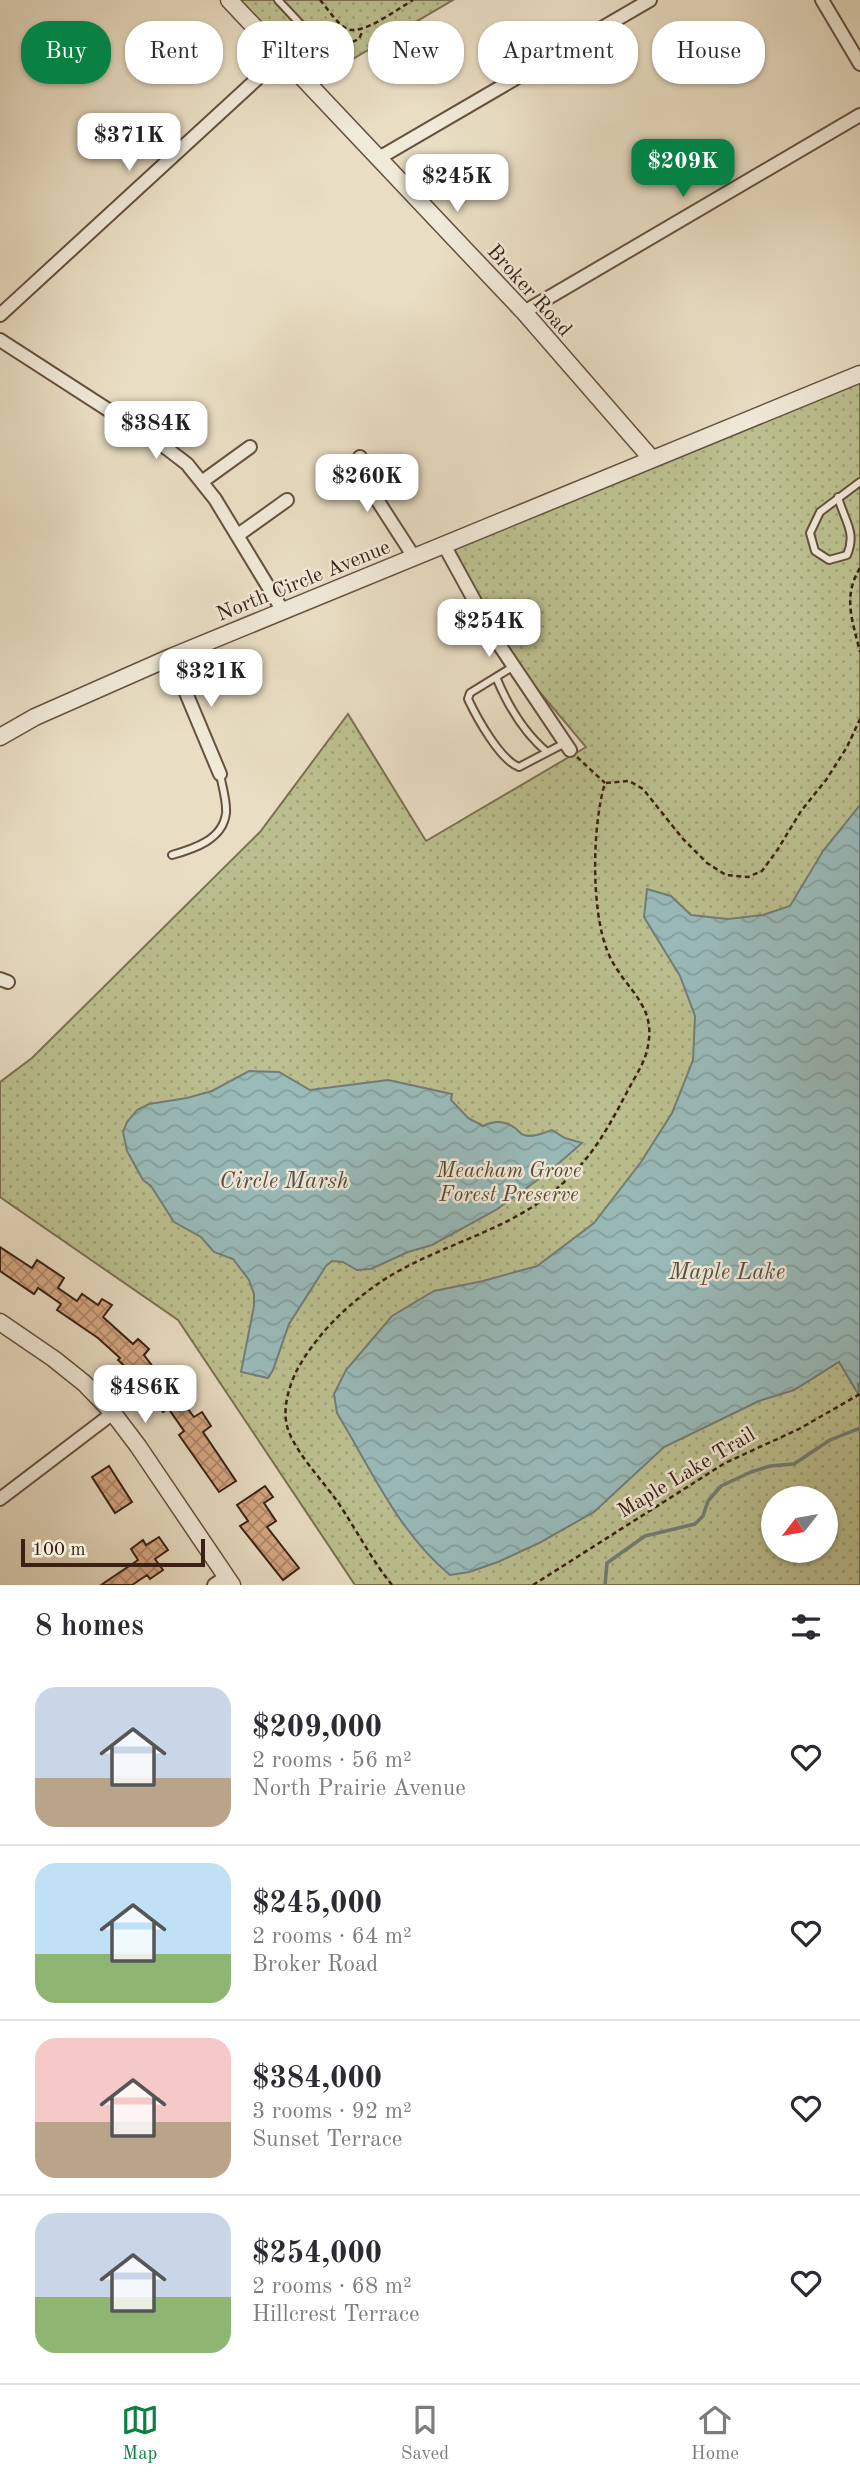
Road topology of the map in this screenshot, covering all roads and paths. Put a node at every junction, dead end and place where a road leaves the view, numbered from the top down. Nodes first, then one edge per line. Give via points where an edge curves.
1 (229, 0) edge
2 (278, 0) edge
3 (320, 0) edge
4 (413, 0) edge
5 (650, 0) edge
6 (822, 0) edge
7 (249, 21) edge
8 (298, 21) edge
9 (363, 29) junction
10 (354, 41) edge
11 (860, 64) edge
12 (251, 84) edge
13 (308, 84) edge
14 (860, 115) edge
15 (379, 158) junction
16 (524, 312) junction
17 (0, 315) edge
18 (0, 340) edge
19 (860, 374) edge
20 (250, 447) dead end
21 (360, 457) dead end
22 (651, 458) junction
23 (202, 481) junction
24 (860, 482) edge
25 (838, 497) junction
26 (287, 500) dead end
27 (238, 535) junction
28 (444, 545) junction
29 (414, 557) junction
30 (860, 568) edge
31 (283, 611) junction
32 (860, 652) edge
33 (171, 657) junction
34 (514, 666) junction
35 (496, 677) junction
36 (860, 719) edge
37 (0, 737) edge
38 (568, 747) junction
39 (547, 752) junction
40 (220, 774) joint
41 (605, 783) junction
42 (172, 855) dead end
43 (0, 1322) edge
44 (860, 1394) edge
45 (113, 1413) junction
46 (0, 1499) edge
47 (224, 1582) edge
48 (392, 1585) edge
49 (533, 1585) edge

1 - 7 street, Broker Road
2 - 8 lane
3 - 9 path via 348,29
4 - 9 path
5 - 15 street
6 - 11 street
9 - 10 path
12 - 17 street
13 - 15 street, Broker Road
14 - 16 street
15 - 16 street, Broker Road
16 - 22 street, Broker Road
18 - 23 street via 161,444
19 - 22 street, North Circle Avenue
20 - 23 street
21 - 29 street via 363,478
22 - 28 street, North Circle Avenue
23 - 27 street
24 - 25 lane
25 - 25 lane via 820,512 810,533 815,551 829,560 847,555 852,543
26 - 27 street
27 - 31 street
28 - 29 street, North Circle Avenue
28 - 34 street
29 - 31 street, North Circle Avenue
30 - 32 path via 849,608
31 - 33 street, North Circle Avenue
33 - 37 street, North Circle Avenue
33 - 40 street
34 - 35 lane
34 - 38 street
35 - 39 lane via 516,717
35 - 39 lane via 468,699 509,764 519,767
36 - 41 path via 833,769 762,872 748,877 726,874 707,863 643,789 629,781
38 - 39 lane
38 - 41 path
40 - 42 lane via 226,814 218,832 201,847
41 - 48 path via 596,835 601,932 608,953 647,1014 646,1056 602,1139 566,1181 498,1226 415,1262 370,1289 306,1354 287,1397 288,1431
43 - 45 street via 74,1375
44 - 49 path, Maple Lake Trail via 725,1463
45 - 46 street
45 - 47 street

